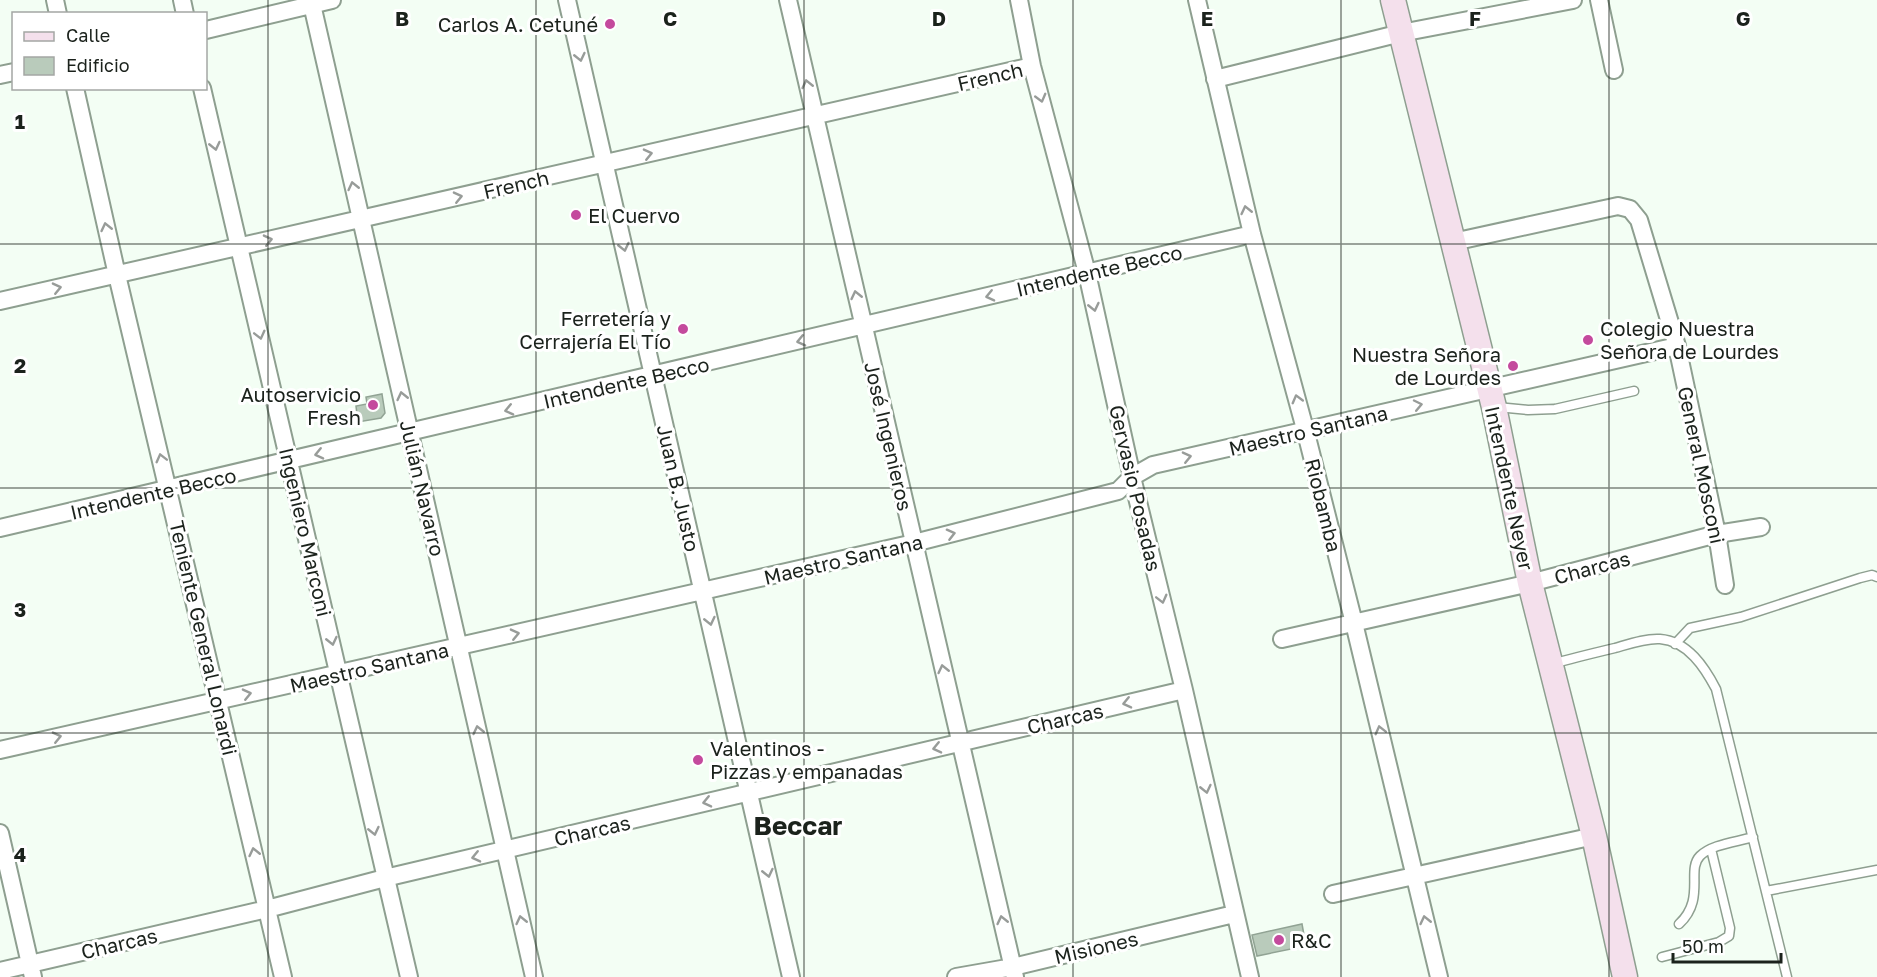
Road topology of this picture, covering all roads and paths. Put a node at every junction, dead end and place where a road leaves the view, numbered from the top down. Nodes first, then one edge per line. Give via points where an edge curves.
1 (332, 0) edge
2 (567, 0) edge
3 (788, 0) edge
4 (1019, 0) edge
5 (1197, 0) edge
6 (1393, 0) edge
7 (1573, 0) edge
8 (1599, 0) edge
9 (311, 2) edge
10 (207, 30) edge
11 (1401, 33) junction
12 (1032, 66) junction
13 (1614, 70) dead end
14 (1215, 79) junction
15 (75, 90) edge
16 (202, 90) edge
17 (815, 116) junction
18 (605, 164) junction
19 (361, 219) junction
20 (1252, 234) junction
21 (1453, 242) junction
22 (238, 247) junction
23 (1087, 273) junction
24 (117, 275) junction
25 (0, 301) edge
26 (864, 326) junction
27 (1677, 346) junction
28 (654, 375) junction
29 (1634, 391) dead end
30 (1491, 398) junction
31 (1305, 429) junction
32 (410, 433) junction
33 (290, 461) junction
34 (1132, 477) junction
35 (169, 489) junction
36 (1761, 527) dead end
37 (0, 528) edge
38 (1717, 534) junction
39 (914, 543) junction
40 (1877, 577) edge
41 (1530, 583) junction
42 (1725, 585) dead end
43 (703, 591) junction
44 (1354, 623) junction
45 (1282, 639) dead end
46 (1675, 644) junction
47 (458, 646) junction
48 (1551, 664) junction
49 (339, 673) junction
50 (1184, 690) junction
51 (219, 700) junction
52 (960, 743) junction
53 (0, 750) edge
54 (749, 792) junction
55 (0, 833) edge
56 (1594, 836) junction
57 (1753, 837) junction
58 (1711, 849) junction
59 (505, 850) junction
60 (1877, 870) edge
61 (1415, 875) junction
62 (385, 878) junction
63 (1766, 891) junction
64 (1333, 894) dead end
65 (267, 909) junction
66 (1234, 914) junction
67 (1680, 924) dead end
68 (1662, 957) dead end
69 (0, 970) edge
70 (32, 970) edge
71 (1014, 972) edge
72 (283, 977) edge
73 (408, 977) edge
74 (534, 977) edge
75 (791, 977) edge
76 (956, 977) edge
77 (1250, 977) edge
78 (1438, 977) edge
79 (1625, 977) edge
80 (1787, 977) edge

1 - 9 street
2 -> 18 street, Juan B. Justo
17 -> 3 street, José Ingenieros
4 - 12 street, Gervasio Posadas
5 - 14 street, Riobamba
6 - 11 street, Intendente Neyer
7 - 11 street
8 - 13 street
9 - 10 street
19 -> 9 street, Julián Navarro
11 - 14 street
11 - 21 street, Intendente Neyer
12 - 17 street, French
12 -> 23 street, Gervasio Posadas
20 -> 14 street, Riobamba
24 -> 15 street, Teniente General Lonardi
16 -> 22 street, Ingeniero Marconi
18 -> 17 street, French
26 -> 17 street, José Ingenieros
19 -> 18 street, French
18 -> 28 street, Juan B. Justo
22 -> 19 street, French
32 -> 19 street, Julián Navarro
20 - 23 street, Intendente Becco
31 -> 20 street, Riobamba
21 - 27 street, General Mosconi via 1618,206 1630,209 1639,220
21 - 30 street, Intendente Neyer
22 - 24 street, French
22 -> 33 street, Ingeniero Marconi
23 -> 26 street, Intendente Becco
23 -> 34 street, Gervasio Posadas
25 -> 24 street, French
35 -> 24 street, Teniente General Lonardi
26 -> 28 street, Intendente Becco
26 - 39 street, José Ingenieros
27 - 30 street, Maestro Santana
27 - 38 street, General Mosconi
28 -> 32 street, Intendente Becco
28 - 43 street, Juan B. Justo
29 - 30 lane via 1548,410
31 -> 30 street, Maestro Santana
30 - 41 street, Intendente Neyer
34 -> 31 street, Maestro Santana via 1153,465
31 - 44 street, Riobamba
32 -> 33 street, Intendente Becco
32 - 47 street, Julián Navarro
33 - 35 street, Intendente Becco
33 -> 49 street, Ingeniero Marconi
39 -> 34 street, Maestro Santana via 1118,491
34 -> 50 street, Gervasio Posadas
35 - 37 street, Intendente Becco
35 - 51 street, Teniente General Lonardi
36 - 38 street, Charcas
38 - 41 street, Charcas
38 - 42 street, General Mosconi
39 - 43 street, Maestro Santana
52 -> 39 street, José Ingenieros
40 - 46 lane via 1860,578 1740,617 1690,628
41 - 44 street, Charcas
41 - 48 street, Intendente Neyer
47 -> 43 street, Maestro Santana
43 -> 54 street, Juan B. Justo
44 - 45 street, Charcas
61 -> 44 street, Riobamba
46 - 48 lane via 1661,639 1639,641
46 - 57 lane via 1692,654 1716,689
47 - 49 street, Maestro Santana
59 -> 47 street, Julián Navarro
48 - 56 street, Intendente Neyer
51 -> 49 street, Maestro Santana
49 -> 62 street, Ingeniero Marconi
50 -> 52 street, Charcas
50 -> 66 street, Gervasio Posadas
53 -> 51 street, Maestro Santana
65 -> 51 street, Teniente General Lonardi
52 -> 54 street, Charcas
71 -> 52 street, José Ingenieros
54 -> 59 street, Charcas
54 -> 75 street, Juan B. Justo
55 - 70 street
56 - 61 street
56 - 79 street, Intendente Neyer
57 - 58 lane
57 - 63 lane
58 - 67 lane via 1694,865 1693,907
58 - 68 lane via 1729,936
59 -> 62 street, Charcas
74 -> 59 street, Julián Navarro
60 - 63 lane
61 - 64 street
78 -> 61 street, Riobamba
62 - 65 street, Charcas
62 - 73 street, Ingeniero Marconi
63 - 80 lane
65 - 70 street, Charcas
65 - 72 street, Teniente General Lonardi
66 - 71 street, Misiones
66 - 77 street, Gervasio Posadas
69 - 70 street, Charcas
71 - 76 street, Misiones

